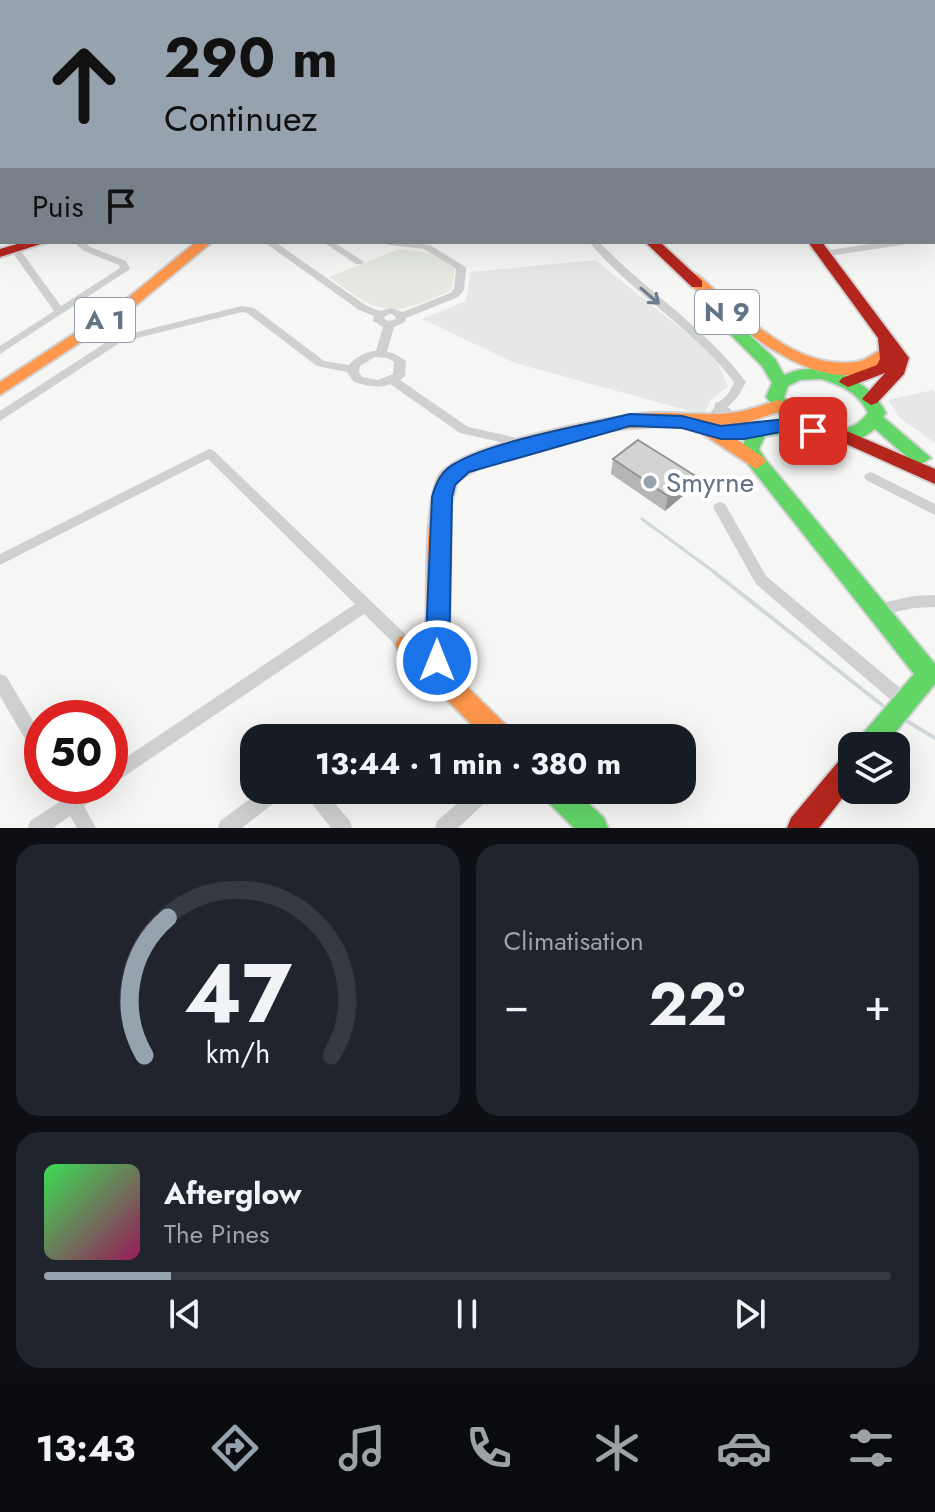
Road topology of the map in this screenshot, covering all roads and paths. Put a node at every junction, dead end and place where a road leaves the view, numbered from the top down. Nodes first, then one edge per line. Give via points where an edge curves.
1 (33, 244) edge
2 (81, 244) edge
3 (188, 244) edge
4 (203, 244) edge
5 (272, 244) edge
6 (331, 244) edge
7 (403, 244) edge
8 (415, 244) edge
9 (436, 244) edge
10 (596, 244) edge
11 (643, 244) edge
12 (654, 244) edge
13 (874, 244) edge
14 (410, 245) junction
15 (818, 248) edge
16 (7, 251) edge
17 (440, 254) junction
18 (359, 262) dead end
19 (687, 274) junction
20 (59, 310) junction
21 (380, 314) junction
22 (401, 316) junction
23 (389, 325) junction
24 (888, 347) junction
25 (0, 351) edge
26 (381, 354) junction
27 (353, 369) junction
28 (808, 374) junction
29 (0, 378) edge
30 (393, 380) junction
31 (848, 382) junction
32 (781, 383) junction
33 (0, 390) edge
34 (871, 399) junction
35 (719, 406) junction
36 (778, 406) junction
37 (0, 417) edge
38 (875, 420) junction
39 (739, 423) junction
40 (799, 425) junction
41 (709, 426) junction
42 (764, 429) junction
43 (473, 433) junction
44 (842, 435) junction
45 (538, 444) junction
46 (479, 460) junction
47 (758, 464) junction
48 (935, 466) edge
49 (871, 477) dead end
50 (935, 477) edge
51 (720, 507) dead end
52 (935, 510) edge
53 (0, 560) edge
54 (935, 601) edge
55 (365, 605) junction
56 (877, 610) junction
57 (436, 636) junction
58 (407, 644) junction
59 (932, 675) edge
60 (442, 679) junction
61 (0, 681) edge
62 (905, 702) junction
63 (24, 722) edge
64 (488, 724) edge
65 (880, 732) edge
66 (128, 766) edge
67 (838, 782) edge
68 (73, 804) joint
69 (259, 804) edge
70 (323, 804) edge
71 (471, 804) edge
72 (569, 804) edge
73 (591, 827) edge
74 (37, 828) edge
75 (87, 828) edge
76 (227, 828) edge
77 (343, 828) edge
78 (444, 828) edge
79 (801, 828) edge

1 - 16 main road
2 - 20 street via 123,263 125,269
3 - 29 main road, A 1 via 114,302
4 - 33 main road, A 1 via 129,304
5 - 21 street via 363,308
6 - 18 street
7 - 14 street
8 - 14 street
9 - 17 street
10 -> 35 street via 729,367 740,386
11 - 32 main road, N 9 via 769,363
12 - 19 main road, N 9
13 - 15 street
14 - 17 street
15 - 24 main road
16 - 20 street
17 - 22 street via 461,268 459,290
19 - 24 main road via 801,361 854,370 873,364
19 - 28 main road, N 9 via 779,358
20 - 25 street
21 - 22 street via 391,311
21 - 23 street via 378,321
22 - 23 street
23 - 26 street
24 - 31 main road via 887,364 879,372
24 - 34 main road via 901,358 900,367
26 - 27 street via 359,360
26 - 30 street via 403,366
27 - 30 street via 364,382
27 - 37 street via 321,364 242,309 117,340
28 - 31 main road, N 9
28 - 32 main road, N 9
30 - 43 street
31 - 34 main road, N 9
32 - 36 main road via 776,390
34 - 38 main road
35 - 39 street
35 - 41 street
36 - 39 main road
36 - 40 main road
38 - 44 main road via 863,431
38 - 48 main road
39 - 41 main road
39 - 42 street
40 - 42 main road
40 - 44 main road
41 - 42 main road
41 - 45 main road via 630,420
41 - 47 main road
42 - 47 main road via 750,449
43 - 45 street
43 - 46 street via 485,446
44 - 50 main road
45 - 46 main road
46 - 57 main road via 452,474 443,489
47 - 56 main road
49 - 52 street
51 - 62 street via 761,580
53 - 55 street via 209,453
54 - 56 street
55 - 58 street
55 - 66 street
56 - 59 main road
57 - 58 main road via 422,645
57 - 60 main road
58 - 60 street
59 - 62 main road
60 - 64 main road
61 - 63 street
62 - 65 main road
67 - 79 main road
68 - 74 street
68 - 75 street
69 - 76 street
70 - 77 street
71 - 78 street
72 - 73 main road

